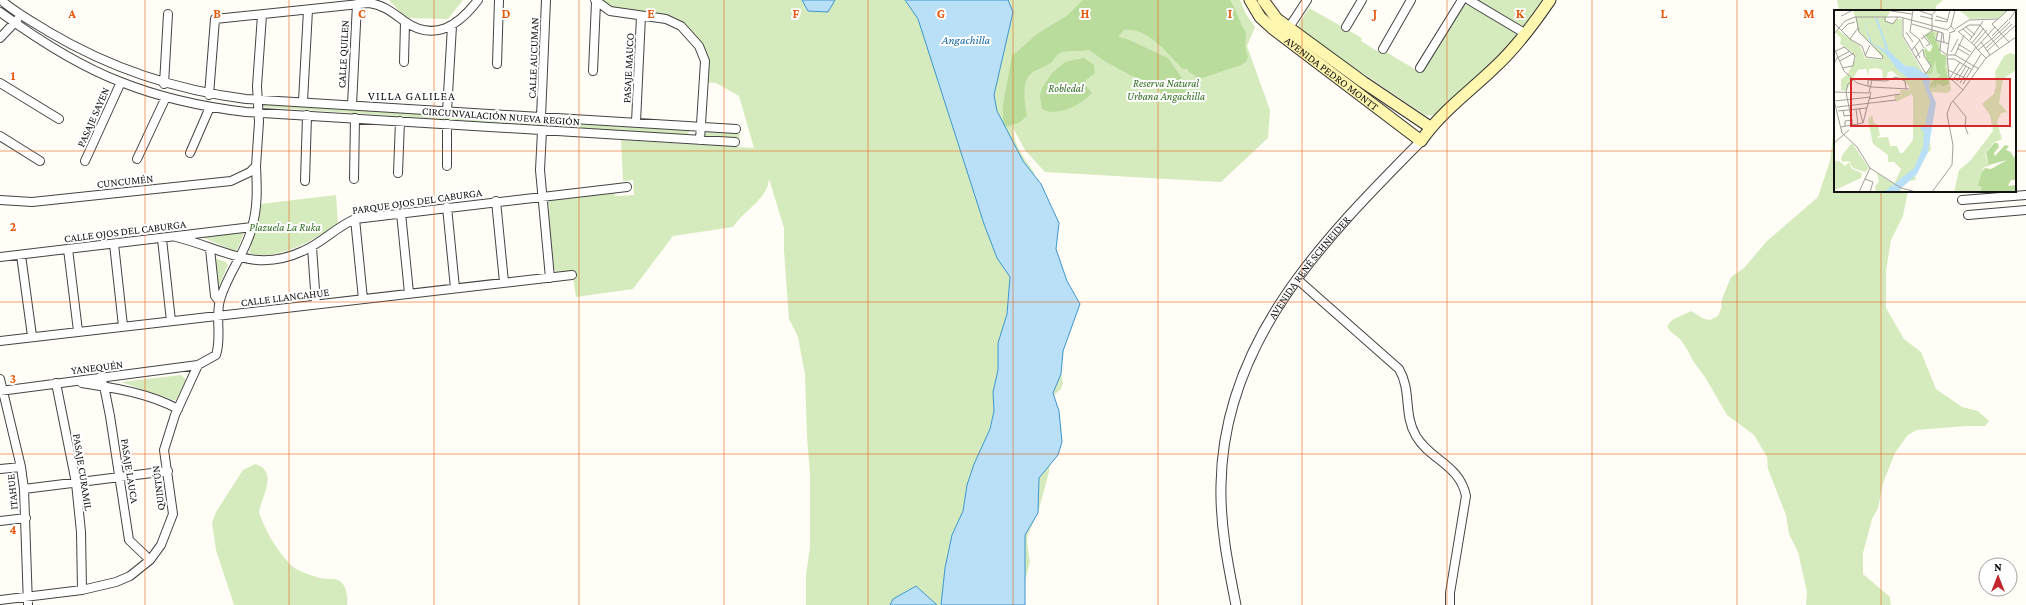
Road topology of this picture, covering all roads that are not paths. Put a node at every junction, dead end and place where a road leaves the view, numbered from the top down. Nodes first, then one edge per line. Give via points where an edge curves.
1 (2, 0) edge
2 (478, 0) edge
3 (499, 0) edge
4 (546, 0) edge
5 (1250, 0) edge
6 (1263, 0) edge
7 (1307, 0) edge
8 (1362, 0) edge
9 (1411, 0) edge
10 (1462, 0) edge
11 (1469, 0) edge
12 (1550, 0) edge
13 (595, 1) edge
14 (357, 4) junction
15 (308, 10) junction
16 (0, 12) edge
17 (168, 14) dead end
18 (21, 15) junction
19 (262, 16) junction
20 (641, 16) junction
21 (405, 22) junction
22 (15, 23) junction
23 (452, 26) junction
24 (1346, 27) dead end
25 (1286, 32) junction
26 (1526, 34) junction
27 (0, 38) edge
28 (1383, 49) dead end
29 (404, 62) dead end
30 (497, 64) dead end
31 (1420, 68) dead end
32 (593, 71) dead end
33 (121, 82) junction
34 (0, 83) edge
35 (164, 84) junction
36 (209, 94) junction
37 (166, 97) junction
38 (259, 99) junction
39 (303, 102) junction
40 (352, 105) junction
41 (210, 107) junction
42 (447, 111) junction
43 (259, 112) junction
44 (308, 115) junction
45 (355, 118) junction
46 (541, 118) junction
47 (59, 119) dead end
48 (400, 121) junction
49 (636, 122) junction
50 (448, 124) junction
51 (701, 127) junction
52 (1430, 127) junction
53 (736, 129) dead end
54 (542, 131) junction
55 (0, 136) edge
56 (700, 140) junction
57 (1421, 141) junction
58 (735, 142) dead end
59 (190, 154) dead end
60 (137, 159) dead end
61 (40, 161) dead end
62 (85, 161) dead end
63 (256, 166) junction
64 (447, 166) dead end
65 (398, 173) dead end
66 (354, 179) dead end
67 (305, 181) dead end
68 (627, 187) dead end
69 (2026, 195) edge
70 (542, 196) junction
71 (0, 200) edge
72 (1962, 200) dead end
73 (496, 201) junction
74 (447, 207) junction
75 (2026, 210) edge
76 (401, 213) junction
77 (1968, 215) dead end
78 (355, 219) junction
79 (252, 227) junction
80 (176, 236) junction
81 (162, 239) junction
82 (114, 244) junction
83 (312, 247) junction
84 (210, 248) junction
85 (68, 249) junction
86 (21, 255) junction
87 (0, 257) edge
88 (238, 258) junction
89 (572, 275) dead end
90 (550, 278) junction
91 (1298, 279) junction
92 (504, 282) junction
93 (455, 288) junction
94 (409, 293) junction
95 (363, 299) junction
96 (220, 301) junction
97 (316, 304) junction
98 (217, 316) junction
99 (171, 321) junction
100 (123, 326) junction
101 (78, 331) junction
102 (32, 336) junction
103 (0, 341) edge
104 (198, 365) junction
105 (100, 378) junction
106 (0, 379) edge
107 (71, 381) junction
108 (56, 383) junction
109 (104, 386) junction
110 (2, 391) edge
111 (178, 409) junction
112 (21, 467) junction
113 (0, 470) edge
114 (168, 471) junction
115 (120, 478) junction
116 (76, 483) junction
117 (24, 489) junction
118 (26, 518) junction
119 (0, 521) edge
120 (150, 560) junction
121 (82, 590) junction
122 (0, 600) edge
123 (28, 601) edge
124 (1236, 605) edge
125 (1450, 605) edge

1 - 18 street, CIRCUNVALACIÓN NUEVA REGIÓN
2 - 23 street via 467,15
3 - 30 street
4 - 46 street, CALLE AUCUMAN
5 - 25 main road, AVENIDA PEDRO MONTT via 1260,17
6 - 25 main road, AVENIDA PEDRO MONTT
7 - 25 street
8 - 24 street
9 - 28 street
10 - 31 street
11 - 26 street
12 - 26 main road, AVENIDA RENÉ SCHNEIDER
13 - 20 street via 610,11
13 - 32 street
14 - 15 street
14 - 21 street via 377,4
14 - 40 street, CALLE QUILEN
15 - 19 street
15 - 39 street
16 - 22 street, CIRCUNVALACIÓN NUEVA REGIÓN
17 - 35 street
18 - 22 street
18 - 35 street, CIRCUNVALACIÓN NUEVA REGIÓN via 78,50
19 - 36 street via 215,20
19 - 38 street via 257,86
20 - 49 street, PASAJE MAUCO
20 - 51 street via 666,19 681,26 700,46 705,61
21 - 23 street via 428,31
21 - 29 street
22 - 27 street
22 - 33 street, CIRCUNVALACIÓN NUEVA REGIÓN via 80,62
23 - 42 street
25 - 52 main road, AVENIDA PEDRO MONTT
25 - 57 main road, AVENIDA PEDRO MONTT
26 - 52 main road, AVENIDA RENÉ SCHNEIDER via 1495,68
33 - 37 street, CIRCUNVALACIÓN NUEVA REGIÓN
33 - 62 street, PASAJE SAYEN
34 - 47 street
35 - 36 street, CIRCUNVALACIÓN NUEVA REGIÓN
36 - 38 street, CIRCUNVALACIÓN NUEVA REGIÓN
37 - 41 street, CIRCUNVALACIÓN NUEVA REGIÓN
37 - 60 street
38 - 39 street, CIRCUNVALACIÓN NUEVA REGIÓN
38 - 43 street
39 - 40 street, CIRCUNVALACIÓN NUEVA REGIÓN
40 - 42 street, CIRCUNVALACIÓN NUEVA REGIÓN
41 - 43 street, CIRCUNVALACIÓN NUEVA REGIÓN
41 - 59 street
42 - 46 street, CIRCUNVALACIÓN NUEVA REGIÓN
43 - 44 street, CIRCUNVALACIÓN NUEVA REGIÓN
43 - 63 street
44 - 45 street, CIRCUNVALACIÓN NUEVA REGIÓN
44 - 67 street
45 - 48 street, CIRCUNVALACIÓN NUEVA REGIÓN
45 - 66 street
46 - 49 street, CIRCUNVALACIÓN NUEVA REGIÓN
48 - 50 street, CIRCUNVALACIÓN NUEVA REGIÓN
48 - 65 street
49 - 51 street, CIRCUNVALACIÓN NUEVA REGIÓN
50 - 54 street, CIRCUNVALACIÓN NUEVA REGIÓN
50 - 64 street
51 - 53 street, CIRCUNVALACIÓN NUEVA REGIÓN
51 - 56 street
52 - 57 main road, AVENIDA RENÉ SCHNEIDER
54 - 56 street, CIRCUNVALACIÓN NUEVA REGIÓN
54 - 70 street
55 - 61 street
56 - 58 street, CIRCUNVALACIÓN NUEVA REGIÓN
57 - 91 street, AVENIDA RENÉ SCHNEIDER via 1369,194
63 - 71 street, CUNCUMÉN via 232,181 32,202
63 - 79 street via 257,201
68 - 70 street, PARQUE OJOS DEL CABURGA
69 - 72 street
70 - 73 street, PARQUE OJOS DEL CABURGA
70 - 90 street
73 - 74 street, PARQUE OJOS DEL CABURGA
73 - 92 street
74 - 76 street, PARQUE OJOS DEL CABURGA
74 - 93 street
75 - 77 street
76 - 78 street, PARQUE OJOS DEL CABURGA
76 - 94 street
78 - 83 street, PARQUE OJOS DEL CABURGA via 336,228
78 - 95 street
79 - 80 street, CALLE OJOS DEL CABURGA
79 - 88 street
80 - 81 street, CALLE OJOS DEL CABURGA
80 - 84 street, PARQUE OJOS DEL CABURGA
81 - 82 street, CALLE OJOS DEL CABURGA
81 - 99 street
82 - 85 street, CALLE OJOS DEL CABURGA
82 - 100 street
83 - 88 street, PARQUE OJOS DEL CABURGA via 291,256 268,261
83 - 97 street
84 - 88 street, PARQUE OJOS DEL CABURGA
84 - 96 street via 214,296
85 - 86 street, CALLE OJOS DEL CABURGA
85 - 101 street
86 - 87 street, CALLE OJOS DEL CABURGA
86 - 102 street
88 - 96 street
89 - 90 street, CALLE LLANCAHUE
90 - 92 street, CALLE LLANCAHUE
91 - 124 street, AVENIDA RENÉ SCHNEIDER via 1274,312 1254,347 1238,385 1228,424 1222,464 1221,504 1224,545
91 - 125 street via 1399,369 1407,388 1406,408 1413,431 1421,443 1458,475 1464,486 1466,496
92 - 93 street, CALLE LLANCAHUE
93 - 94 street, CALLE LLANCAHUE
94 - 95 street, CALLE LLANCAHUE
95 - 97 street, CALLE LLANCAHUE
96 - 98 street
97 - 98 street, CALLE LLANCAHUE
98 - 99 street, CALLE LLANCAHUE
98 - 104 street via 219,348 216,355
99 - 100 street, CALLE LLANCAHUE
100 - 101 street, CALLE LLANCAHUE
101 - 102 street, CALLE LLANCAHUE
102 - 103 street, CALLE LLANCAHUE
104 - 105 street, YANEQUÉN
104 - 111 street, QUINTÚN
105 - 107 street, YANEQUÉN
105 - 109 street, PASAJE LAUCA
106 - 110 street, ITAHUE
107 - 108 street, YANEQUÉN
107 - 109 street
108 - 110 street, YANEQUÉN
108 - 116 street, PASAJE CURAMIL
109 - 111 street via 142,395
109 - 115 street, PASAJE LAUCA
110 - 112 street, ITAHUE
111 - 114 street, QUINTÚN via 164,450
112 - 113 street
112 - 117 street, ITAHUE
114 - 115 street
114 - 120 street, QUINTÚN via 173,514 161,545
115 - 116 street
115 - 120 street, PASAJE LAUCA via 128,540
116 - 117 street
116 - 121 street, PASAJE CURAMIL via 81,532
117 - 118 street, ITAHUE
118 - 119 street
118 - 123 street, ITAHUE
120 - 121 street, QUINTÚN via 130,576
121 - 123 street, QUINTÚN
122 - 123 street, QUINTÚN

